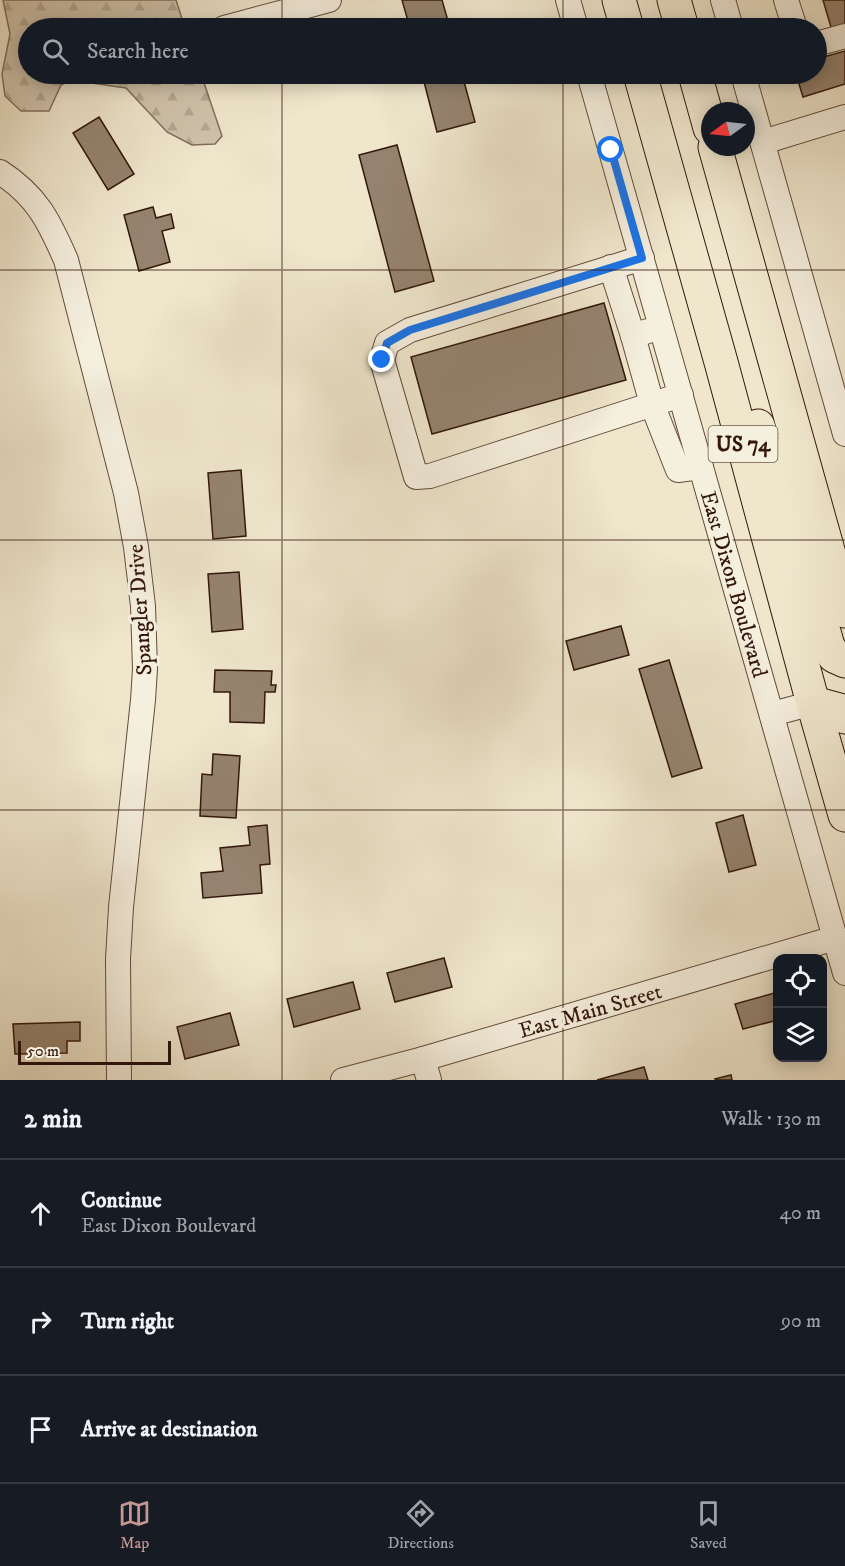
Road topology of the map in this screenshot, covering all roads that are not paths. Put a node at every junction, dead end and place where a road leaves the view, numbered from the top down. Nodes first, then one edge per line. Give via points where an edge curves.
1 (329, 0) edge
2 (568, 0) edge
3 (619, 0) edge
4 (674, 0) edge
5 (723, 0) edge
6 (786, 0) edge
7 (262, 18) edge
8 (573, 18) edge
9 (624, 18) edge
10 (679, 18) edge
11 (728, 18) edge
12 (792, 18) edge
13 (845, 36) edge
14 (827, 41) edge
15 (592, 84) edge
16 (643, 84) edge
17 (698, 84) edge
18 (746, 84) edge
19 (703, 102) edge
20 (845, 117) edge
21 (763, 142) junction
22 (718, 156) edge
23 (0, 172) edge
24 (642, 258) junction
25 (611, 267) junction
26 (661, 326) junction
27 (633, 336) junction
28 (721, 362) junction
29 (681, 395) junction
30 (652, 404) junction
31 (845, 434) edge
32 (701, 467) junction
33 (845, 611) edge
34 (845, 661) edge
35 (813, 703) junction
36 (772, 714) junction
37 (845, 717) edge
38 (845, 815) edge
39 (835, 938) junction
40 (845, 973) edge
41 (426, 1070) edge
42 (119, 1080) edge
43 (343, 1080) edge

1 - 7 street
2 - 8 street
3 - 9 highway
4 - 10 highway
5 - 11 street
6 - 12 street
13 - 14 street
15 - 24 street, East Dixon Boulevard
16 - 28 highway, East Dixon Boulevard / US 74
17 - 19 highway
18 - 21 street
20 - 21 street
21 - 31 street
22 - 33 highway, US 74
23 - 42 street, Spangler Drive via 32,196 53,229 66,260 126,493 136,547 145,669 121,907
24 - 25 street
24 - 26 street, East Dixon Boulevard
25 - 27 street
25 - 30 street via 410,330 387,343 382,360 416,477 430,476
26 - 27 street
26 - 29 street, East Dixon Boulevard
27 - 30 street
28 - 34 highway via 764,439 828,646 834,656
28 - 35 highway, East Dixon Boulevard / US 74
29 - 30 street
29 - 32 street, East Dixon Boulevard
30 - 32 street via 678,470
32 - 36 street, East Dixon Boulevard
35 - 36 street
35 - 37 highway via 839,710
35 - 38 highway, East Dixon Boulevard / US 74
36 - 39 street, East Dixon Boulevard
39 - 40 street, East Dixon Boulevard
39 - 41 street, East Main Street
41 - 43 street, East Main Street

